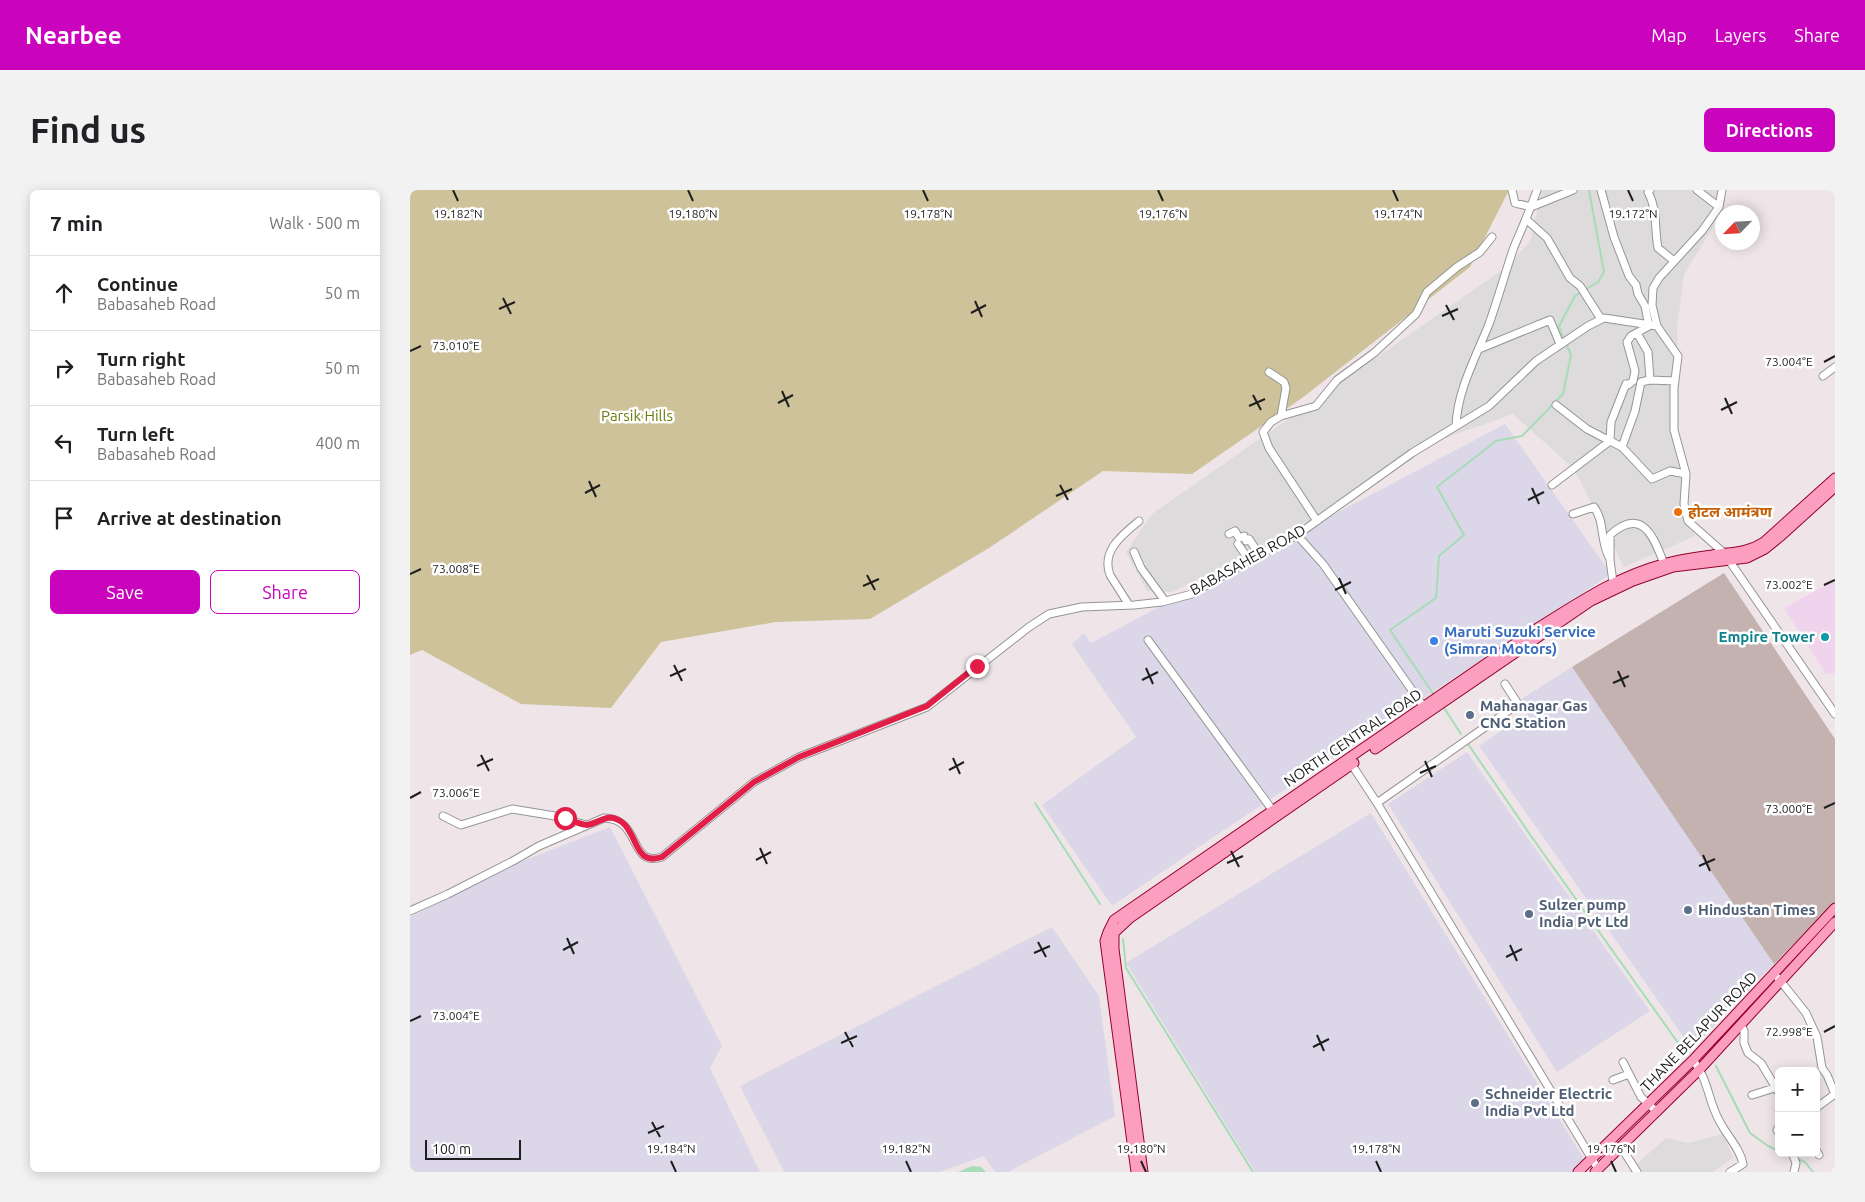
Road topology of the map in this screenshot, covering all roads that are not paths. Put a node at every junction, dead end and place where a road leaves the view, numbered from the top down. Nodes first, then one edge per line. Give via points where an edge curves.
1 (1512, 190) edge
2 (1537, 190) edge
3 (1573, 190) edge
4 (1600, 190) edge
5 (1697, 190) edge
6 (1722, 190) edge
7 (1648, 191) edge
8 (1716, 205) edge
9 (1719, 205) edge
10 (1531, 207) junction
11 (1715, 213) edge
12 (1527, 220) junction
13 (1492, 237) dead end
14 (1674, 261) junction
15 (1601, 319) junction
16 (1653, 326) junction
17 (1637, 333) junction
18 (1560, 344) junction
19 (1479, 349) junction
20 (1835, 367) edge
21 (1269, 372) dead end
22 (1823, 376) dead end
23 (1650, 380) junction
24 (1633, 381) junction
25 (1675, 381) junction
26 (1641, 382) junction
27 (1556, 405) dead end
28 (1281, 416) junction
29 (1456, 426) junction
30 (1610, 441) junction
31 (1622, 447) junction
32 (1686, 474) junction
33 (1835, 478) edge
34 (1552, 485) dead end
35 (1835, 487) edge
36 (1573, 514) dead end
37 (1139, 520) dead end
38 (1317, 521) junction
39 (1229, 534) dead end
40 (1297, 535) junction
41 (1238, 544) dead end
42 (1134, 552) dead end
43 (1259, 554) junction
44 (1726, 557) junction
45 (1249, 560) junction
46 (1610, 560) junction
47 (1664, 564) junction
48 (1613, 582) junction
49 (1165, 601) junction
50 (1129, 605) junction
51 (1148, 640) dead end
52 (1505, 684) dead end
53 (1428, 707) junction
54 (1835, 714) edge
55 (1350, 762) junction
56 (1377, 803) junction
57 (1275, 814) junction
58 (443, 816) dead end
59 (586, 825) junction
60 (1835, 908) edge
61 (410, 911) edge
62 (1835, 922) edge
63 (1111, 932) junction
64 (1775, 974) junction
65 (1781, 982) junction
66 (1741, 1025) junction
67 (1693, 1060) junction
68 (1623, 1062) dead end
69 (1819, 1067) edge
70 (1700, 1069) junction
71 (1820, 1071) edge
72 (1629, 1074) junction
73 (1613, 1080) dead end
74 (1775, 1085) edge
75 (1775, 1091) edge
76 (1835, 1094) edge
77 (1752, 1095) dead end
78 (1648, 1104) junction
79 (1820, 1105) edge
80 (1657, 1112) junction
81 (1621, 1147) junction
82 (1793, 1157) edge
83 (1592, 1159) junction
84 (1597, 1171) edge
85 (1136, 1172) edge
86 (1143, 1172) edge
87 (1578, 1172) edge
88 (1637, 1172) edge
89 (1730, 1172) edge
90 (1794, 1172) edge

1 - 10 street via 1516,204
2 - 10 street
3 - 10 street
4 - 16 street via 1614,238
5 - 8 street
6 - 9 street
7 - 14 street via 1656,212 1658,248
10 - 12 street
11 - 14 street
12 - 15 street via 1548,238 1570,278 1580,286
12 - 19 street via 1514,247
13 - 28 street via 1480,252 1427,292 1416,314 1374,353 1336,380 1316,406
14 - 16 street via 1653,288
15 - 16 street
15 - 18 street, BABASAHEB ROAD
16 - 17 street
16 - 25 street via 1678,356
17 - 23 street via 1648,352
17 - 24 street via 1628,342 1635,371
18 - 19 street via 1550,320
18 - 29 street, BABASAHEB ROAD via 1536,361 1489,406
19 - 29 street via 1461,394
20 - 22 street
21 - 28 street via 1284,382 1286,388
23 - 25 street
23 - 26 street
24 - 26 street
24 - 30 street via 1626,384 1620,396 1611,422
25 - 32 street via 1674,430
26 - 31 street
27 - 30 street via 1587,429
28 - 38 street via 1263,432 1269,448
29 - 38 street, BABASAHEB ROAD via 1412,453
30 - 31 street
30 - 34 street
31 - 32 street via 1652,479 1670,471
32 - 44 street via 1684,504 1688,521
33 - 44 main road, NORTH CENTRAL ROAD via 1764,542
35 - 44 main road, NORTH CENTRAL ROAD via 1765,549 1747,558
36 - 46 street via 1594,507 1601,517 1604,549
37 - 50 street via 1108,554 1110,575
38 - 40 street, BABASAHEB ROAD
39 - 43 street via 1235,531 1239,538 1249,539
40 - 43 street, BABASAHEB ROAD
40 - 53 street via 1323,564
41 - 45 street
42 - 49 street via 1141,568
43 - 45 street, BABASAHEB ROAD
44 - 47 main road, NORTH CENTRAL ROAD
44 - 53 main road, NORTH CENTRAL ROAD via 1673,568 1633,581 1591,601
44 - 54 street
45 - 49 street, BABASAHEB ROAD via 1192,594
46 - 47 street via 1610,535 1620,526 1634,524 1643,525 1648,530
46 - 48 street
47 - 48 main road, NORTH CENTRAL ROAD
48 - 53 main road, NORTH CENTRAL ROAD via 1536,629
49 - 50 street, BABASAHEB ROAD
50 - 59 street, BABASAHEB ROAD via 1082,606 1049,614 927,706 799,757 754,782 662,857 654,860 646,857 623,823 615,818 604,818
51 - 57 street
52 - 56 street via 1518,704
53 - 55 main road, NORTH CENTRAL ROAD
55 - 56 street
55 - 57 main road, NORTH CENTRAL ROAD
56 - 83 street
57 - 63 main road, NORTH CENTRAL ROAD via 1124,912 1114,920
58 - 59 street via 461,825 512,809
59 - 61 street, BABASAHEB ROAD
60 - 64 main road, THANE BELAPUR ROAD
62 - 65 main road, THANE BELAPUR ROAD
63 - 85 main road via 1105,942
63 - 86 main road
64 - 65 street
64 - 67 main road, THANE BELAPUR ROAD
65 - 66 main road, THANE BELAPUR ROAD
65 - 69 street via 1806,1012 1817,1038
66 - 70 main road, THANE BELAPUR ROAD
66 - 74 street via 1748,1053 1761,1063
67 - 70 street
67 - 78 main road, THANE BELAPUR ROAD
68 - 72 street
70 - 80 main road, THANE BELAPUR ROAD
70 - 89 street via 1718,1120 1741,1156 1743,1164
71 - 76 street via 1827,1075
72 - 73 street
72 - 78 street
75 - 77 street
76 - 79 street
78 - 80 street
78 - 83 main road, THANE BELAPUR ROAD
80 - 81 main road, THANE BELAPUR ROAD
81 - 84 main road, THANE BELAPUR ROAD
81 - 88 street
82 - 90 street
83 - 84 street
83 - 87 main road, THANE BELAPUR ROAD

